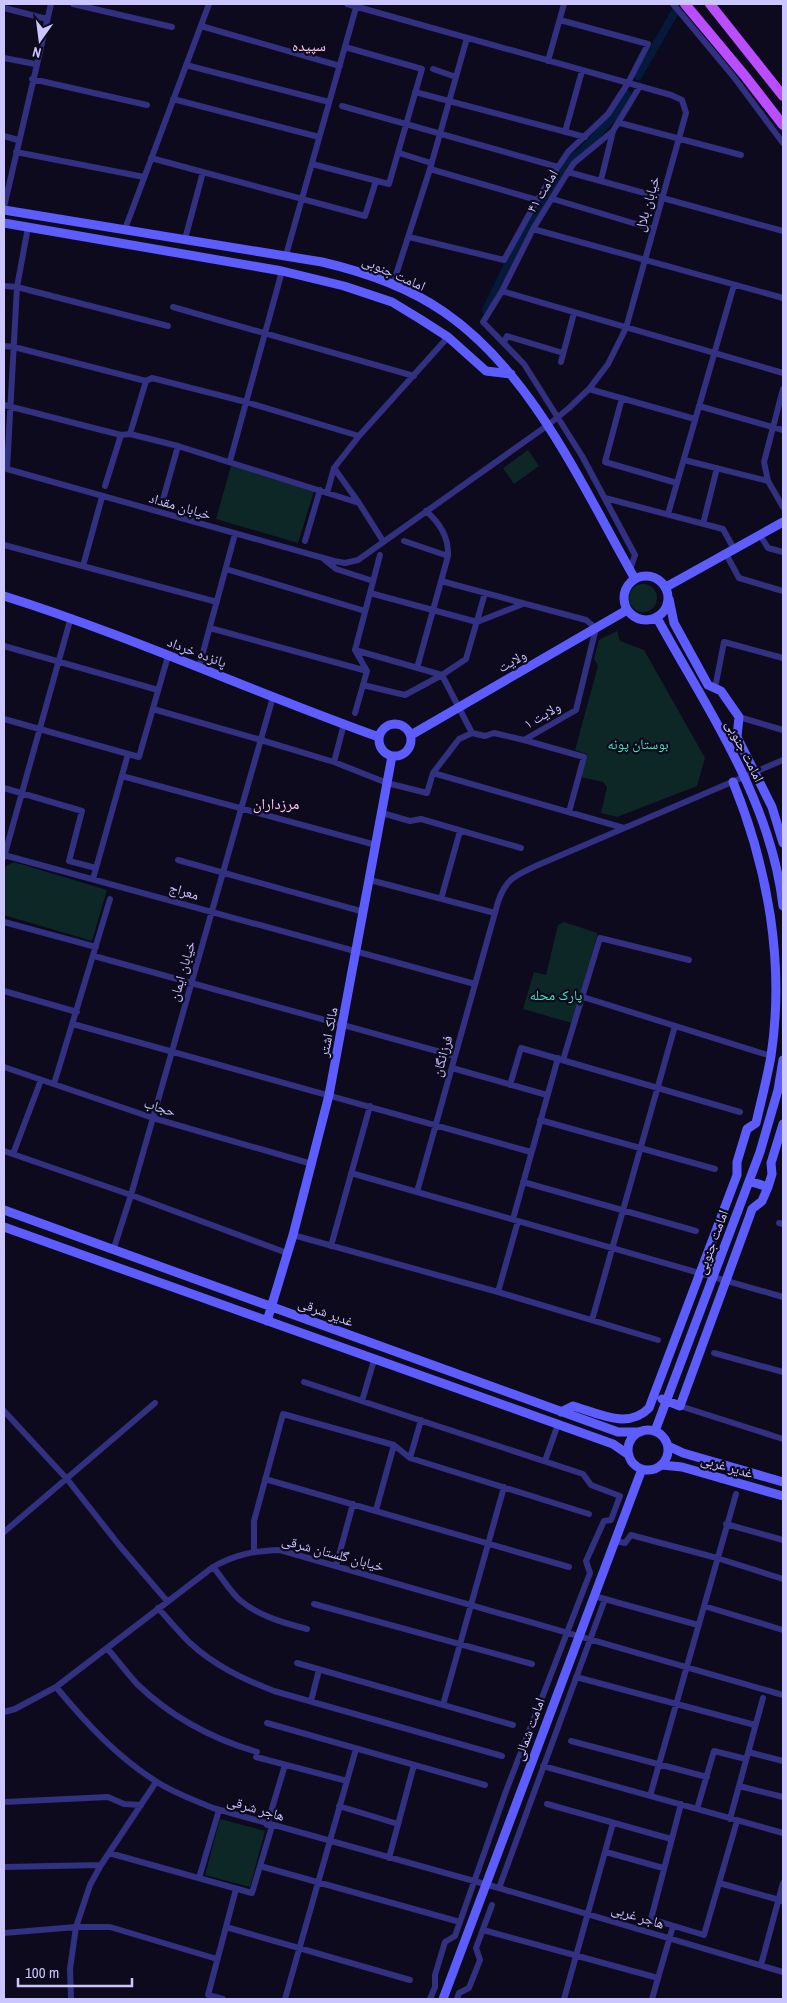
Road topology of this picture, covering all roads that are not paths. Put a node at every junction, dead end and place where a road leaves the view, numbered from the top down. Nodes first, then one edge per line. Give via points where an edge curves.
1 (51, 4) edge
2 (73, 4) edge
3 (209, 4) edge
4 (347, 4) edge
5 (564, 4) edge
6 (673, 4) edge
7 (686, 4) edge
8 (710, 4) edge
9 (357, 5) edge
10 (4, 8) edge
11 (47, 19) junction
12 (560, 20) junction
13 (201, 26) junction
14 (172, 27) dead end
15 (467, 38) junction
16 (345, 47) junction
17 (4, 58) edge
18 (548, 61) junction
19 (35, 64) junction
20 (186, 66) junction
21 (340, 66) junction
22 (432, 69) dead end
23 (582, 71) junction
24 (456, 77) junction
25 (32, 79) junction
26 (628, 83) junction
27 (640, 86) junction
28 (416, 92) junction
29 (783, 96) edge
30 (174, 99) junction
31 (448, 101) junction
32 (329, 102) junction
33 (147, 105) dead end
34 (342, 106) dead end
35 (620, 123) junction
36 (407, 124) junction
37 (783, 126) edge
38 (613, 131) junction
39 (565, 132) junction
40 (439, 134) junction
41 (4, 136) edge
42 (319, 137) junction
43 (585, 137) junction
44 (679, 139) junction
45 (18, 140) junction
46 (783, 143) edge
47 (16, 152) junction
48 (399, 154) junction
49 (741, 156) dead end
50 (151, 158) junction
51 (312, 164) junction
52 (430, 166) junction
53 (558, 167) junction
54 (203, 172) junction
55 (568, 172) junction
56 (144, 177) junction
57 (601, 180) junction
58 (376, 181) junction
59 (302, 198) junction
60 (553, 199) junction
61 (662, 199) junction
62 (537, 200) junction
63 (4, 208) edge
64 (30, 214) junction
65 (4, 223) edge
66 (28, 227) junction
67 (653, 228) junction
68 (125, 229) junction
69 (534, 229) junction
70 (783, 231) edge
71 (409, 237) junction
72 (185, 239) junction
73 (206, 242) junction
74 (286, 255) junction
75 (204, 258) junction
76 (645, 261) junction
77 (282, 271) junction
78 (393, 284) junction
79 (734, 284) junction
80 (4, 286) edge
81 (17, 287) junction
82 (502, 291) junction
83 (408, 292) junction
84 (783, 298) edge
85 (173, 306) dead end
86 (401, 308) junction
87 (574, 313) junction
88 (168, 326) dead end
89 (626, 328) junction
90 (265, 332) junction
91 (448, 337) junction
92 (504, 342) junction
93 (4, 346) edge
94 (14, 347) junction
95 (563, 353) junction
96 (714, 353) junction
97 (561, 362) dead end
98 (783, 372) edge
99 (511, 374) junction
100 (414, 376) junction
101 (146, 381) junction
102 (589, 389) junction
103 (783, 389) edge
104 (622, 398) junction
105 (246, 402) junction
106 (7, 405) edge
107 (699, 406) junction
108 (558, 417) junction
109 (695, 419) junction
110 (548, 425) junction
111 (773, 427) junction
112 (783, 430) edge
113 (130, 434) junction
114 (120, 435) junction
115 (359, 436) junction
116 (178, 446) junction
117 (684, 460) junction
118 (230, 461) junction
119 (5, 467) edge
120 (334, 468) junction
121 (717, 468) junction
122 (768, 481) junction
123 (677, 483) junction
124 (105, 486) dead end
125 (320, 490) junction
126 (327, 492) junction
127 (102, 497) junction
128 (605, 498) junction
129 (162, 503) dead end
130 (360, 504) junction
131 (783, 507) edge
132 (426, 511) junction
133 (668, 514) junction
134 (783, 522) edge
135 (703, 524) junction
136 (235, 534) junction
137 (760, 535) junction
138 (305, 540) dead end
139 (383, 541) junction
140 (404, 541) dead end
141 (4, 545) edge
142 (730, 551) junction
143 (783, 552) edge
144 (380, 555) dead end
145 (448, 556) junction
146 (324, 560) junction
147 (83, 566) junction
148 (226, 569) junction
149 (630, 570) junction
150 (635, 579) junction
151 (373, 581) junction
152 (441, 581) junction
153 (666, 587) junction
154 (783, 591) edge
155 (370, 592) junction
156 (485, 593) junction
157 (4, 596) edge
158 (669, 599) junction
159 (217, 602) junction
160 (524, 604) junction
161 (434, 610) junction
162 (627, 610) junction
163 (364, 611) junction
164 (71, 617) junction
165 (657, 618) junction
166 (478, 622) junction
167 (210, 628) junction
168 (596, 628) junction
169 (4, 646) edge
170 (355, 650) junction
171 (168, 656) junction
172 (783, 658) edge
173 (59, 661) junction
174 (199, 667) junction
175 (417, 668) junction
176 (367, 672) junction
177 (442, 675) junction
178 (363, 685) junction
179 (715, 688) junction
180 (158, 690) junction
181 (273, 697) junction
182 (460, 707) junction
183 (153, 709) junction
184 (355, 713) dead end
185 (739, 717) junction
186 (4, 719) edge
187 (344, 724) junction
188 (41, 729) junction
189 (783, 730) edge
190 (472, 733) junction
191 (411, 735) junction
192 (379, 736) junction
193 (261, 740) junction
194 (524, 740) junction
195 (128, 754) junction
196 (392, 756) junction
197 (783, 760) edge
198 (334, 762) junction
199 (755, 772) junction
200 (433, 773) junction
201 (122, 776) junction
202 (744, 776) junction
203 (733, 782) junction
204 (387, 783) junction
205 (4, 788) edge
206 (22, 793) junction
207 (242, 808) junction
208 (570, 812) junction
209 (382, 814) junction
210 (624, 828) junction
211 (460, 831) junction
212 (783, 843) edge
213 (376, 845) junction
214 (521, 848) dead end
215 (4, 855) edge
216 (178, 860) dead end
217 (96, 868) junction
218 (223, 873) junction
219 (92, 879) junction
220 (370, 880) junction
221 (110, 899) dead end
222 (441, 899) junction
223 (783, 906) edge
224 (212, 912) junction
225 (364, 912) junction
226 (496, 913) junction
227 (4, 922) edge
228 (96, 947) junction
229 (357, 952) junction
230 (94, 956) junction
231 (689, 960) dead end
232 (192, 982) junction
233 (476, 984) junction
234 (4, 990) edge
235 (583, 997) junction
236 (779, 1007) edge
237 (77, 1012) junction
238 (73, 1024) junction
239 (344, 1025) junction
240 (675, 1026) junction
241 (172, 1052) junction
242 (455, 1056) junction
243 (771, 1056) junction
244 (560, 1059) junction
245 (783, 1060) edge
246 (4, 1067) edge
247 (452, 1068) junction
248 (40, 1080) junction
249 (54, 1084) junction
250 (510, 1085) junction
251 (657, 1087) junction
252 (329, 1095) junction
253 (547, 1095) junction
254 (370, 1106) junction
255 (740, 1112) dead end
256 (153, 1118) junction
257 (540, 1120) junction
258 (436, 1124) junction
259 (783, 1124) edge
260 (742, 1147) junction
261 (639, 1148) junction
262 (4, 1151) edge
263 (531, 1152) junction
264 (760, 1152) junction
265 (13, 1154) junction
266 (312, 1164) junction
267 (715, 1169) dead end
268 (351, 1173) junction
269 (749, 1181) junction
270 (523, 1182) junction
271 (768, 1188) junction
272 (417, 1192) junction
273 (131, 1195) junction
274 (4, 1210) edge
275 (622, 1210) junction
276 (516, 1220) junction
277 (4, 1227) edge
278 (696, 1231) dead end
279 (293, 1235) junction
280 (331, 1246) junction
281 (612, 1246) junction
282 (113, 1250) junction
283 (288, 1253) junction
284 (701, 1272) junction
285 (714, 1276) junction
286 (727, 1280) junction
287 (498, 1292) junction
288 (783, 1297) edge
289 (272, 1308) junction
290 (592, 1320) junction
291 (267, 1321) junction
292 (658, 1340) dead end
293 (714, 1354) dead end
294 (374, 1360) junction
295 (783, 1372) edge
296 (304, 1382) dead end
297 (654, 1396) junction
298 (362, 1401) junction
299 (666, 1401) junction
300 (155, 1403) dead end
301 (680, 1406) junction
302 (4, 1411) edge
303 (561, 1412) junction
304 (421, 1420) junction
305 (558, 1424) junction
306 (655, 1431) junction
307 (640, 1432) junction
308 (783, 1439) edge
309 (394, 1445) junction
310 (668, 1446) junction
311 (629, 1455) junction
312 (410, 1458) junction
313 (545, 1462) junction
314 (662, 1465) junction
315 (642, 1469) junction
316 (67, 1479) junction
317 (265, 1479) junction
318 (783, 1482) edge
319 (504, 1487) junction
320 (736, 1494) dead end
321 (783, 1496) edge
322 (353, 1504) junction
323 (376, 1510) junction
324 (589, 1514) dead end
325 (726, 1524) junction
326 (4, 1532) edge
327 (783, 1540) edge
328 (615, 1541) junction
329 (488, 1544) junction
330 (254, 1551) junction
331 (717, 1558) junction
332 (336, 1566) junction
333 (213, 1567) junction
334 (569, 1567) dead end
335 (590, 1573) junction
336 (601, 1576) junction
337 (783, 1579) edge
338 (594, 1596) junction
339 (605, 1599) junction
340 (167, 1601) junction
341 (314, 1604) dead end
342 (471, 1604) junction
343 (704, 1606) junction
344 (158, 1608) junction
345 (698, 1625) junction
346 (307, 1629) dead end
347 (783, 1630) edge
348 (568, 1632) junction
349 (579, 1636) junction
350 (589, 1639) junction
351 (460, 1644) junction
352 (107, 1648) junction
353 (297, 1663) dead end
354 (532, 1664) dead end
355 (686, 1667) junction
356 (319, 1670) junction
357 (576, 1677) junction
358 (56, 1687) junction
359 (783, 1695) edge
360 (763, 1698) dead end
361 (310, 1701) junction
362 (676, 1704) junction
363 (443, 1705) junction
364 (4, 1712) edge
365 (266, 1723) dead end
366 (513, 1725) dead end
367 (755, 1725) junction
368 (572, 1741) dead end
369 (356, 1749) junction
370 (748, 1752) junction
371 (502, 1756) dead end
372 (746, 1760) junction
373 (783, 1760) edge
374 (660, 1764) junction
375 (285, 1765) junction
376 (414, 1765) junction
377 (542, 1766) junction
378 (707, 1777) junction
379 (347, 1781) junction
380 (156, 1782) junction
381 (485, 1785) dead end
382 (739, 1786) junction
383 (650, 1796) junction
384 (783, 1797) edge
385 (4, 1802) edge
386 (547, 1804) dead end
387 (681, 1804) junction
388 (141, 1805) junction
389 (340, 1806) junction
390 (697, 1809) junction
391 (219, 1810) junction
392 (734, 1820) junction
393 (613, 1823) junction
394 (398, 1824) junction
395 (269, 1825) junction
396 (783, 1834) edge
397 (671, 1838) junction
398 (330, 1841) junction
399 (606, 1852) junction
400 (109, 1853) junction
401 (389, 1858) junction
402 (101, 1865) junction
403 (4, 1866) edge
404 (260, 1866) junction
405 (664, 1868) junction
406 (199, 1878) junction
407 (474, 1881) junction
408 (318, 1882) junction
409 (719, 1883) junction
410 (783, 1883) edge
411 (486, 1884) junction
412 (499, 1888) junction
413 (236, 1889) junction
414 (781, 1900) edge
415 (492, 1905) dead end
416 (588, 1914) junction
417 (460, 1922) junction
418 (673, 1926) junction
419 (76, 1927) junction
420 (226, 1927) junction
421 (483, 1930) junction
422 (4, 1933) edge
423 (669, 1939) junction
424 (299, 1947) junction
425 (576, 1957) junction
426 (216, 1959) junction
427 (761, 1965) junction
428 (783, 1972) edge
429 (658, 1978) junction
430 (410, 1980) dead end
431 (71, 1999) edge
432 (223, 1999) edge
433 (284, 1999) edge
434 (430, 1999) edge
435 (444, 1999) edge
436 (458, 1999) edge
437 (564, 1999) edge
438 (652, 1999) edge

1 - 11 street
2 - 14 street
3 - 13 street
4 - 9 street, خیابان بلال
5 - 12 street
6 - 46 street
7 - 37 main road
8 - 29 main road
9 - 15 street, خیابان بلال
9 - 16 street
10 - 11 street
11 - 19 street
12 - 18 street
12 - 26 street via 648,44
13 - 20 street
13 - 21 street
15 - 18 street, خیابان بلال
15 - 24 street
16 - 21 street
16 - 28 street via 422,69
17 - 19 street
18 - 23 street, خیابان بلال
19 - 25 street
20 - 30 street
20 - 32 street
21 - 32 street
22 - 24 street
23 - 26 street, خیابان بلال
23 - 39 street
24 - 31 street
25 - 33 street
25 - 45 street
26 - 27 street, خیابان بلال
26 - 43 street via 608,114
27 - 35 street, امامت ۴۱
27 - 44 street, خیابان بلال via 682,100 686,113
28 - 31 street
28 - 36 street
30 - 42 street
30 - 50 street
31 - 39 street
31 - 40 street
32 - 42 street
34 - 36 street
35 - 38 street, امامت ۴۱
35 - 44 street
36 - 40 street
36 - 48 street
38 - 55 street, امامت ۴۱ via 574,163
38 - 57 street
39 - 43 street
40 - 52 street
40 - 53 street
41 - 45 street
42 - 51 street
43 - 53 street via 568,152
44 - 49 street
44 - 61 street, خیابان بلال
45 - 47 street
47 - 56 street
47 - 63 street
48 - 52 street
48 - 58 street via 389,184
50 - 54 street
50 - 56 street
51 - 58 street
51 - 59 street
52 - 62 street
52 - 71 street
53 - 62 street
54 - 59 street
54 - 72 street
55 - 57 street
55 - 60 street, امامت ۴۱
56 - 68 street
57 - 61 street
58 - 59 street via 365,216
59 - 74 street
60 - 67 street
60 - 69 street, امامت ۴۱
61 - 67 street, خیابان بلال
61 - 70 street
62 - 71 street via 504,260
63 - 64 main road, امامت جنوبی
64 - 66 main road
64 - 68 main road, امامت جنوبی
65 - 66 main road
66 - 75 main road
66 - 81 street, خیابان مقداد
67 - 76 street, خیابان بلال
68 - 72 main road, امامت جنوبی
69 - 76 street
69 - 82 street, امامت ۴۱
71 - 78 street
72 - 73 main road, امامت جنوبی
73 - 74 main road, امامت جنوبی
73 - 75 main road
74 - 77 main road
74 - 78 main road, امامت جنوبی via 350,268
75 - 77 main road
76 - 79 street
76 - 89 street, خیابان بلال
77 - 86 main road via 344,286
77 - 90 street
78 - 83 main road, امامت جنوبی
79 - 84 street
79 - 96 street
80 - 81 street
81 - 88 street
81 - 94 street, خیابان مقداد
82 - 87 street
82 - 92 street, امامت ۴۱ via 484,322
83 - 86 main road
83 - 99 main road, امامت جنوبی via 452,318
85 - 90 street
86 - 91 main road
87 - 89 street
87 - 95 street
89 - 96 street
89 - 102 street, خیابان بلال via 608,364
90 - 100 street
90 - 105 street
91 - 99 main road via 486,371
91 - 100 street
92 - 95 street via 506,336
92 - 108 street via 524,364
93 - 94 street
94 - 101 street
94 - 106 street, خیابان مقداد
95 - 97 street
96 - 98 street
96 - 107 street
99 - 110 main road, امامت جنوبی
100 - 115 street
101 - 105 street via 152,378
101 - 113 street
102 - 104 street
102 - 108 street, خیابان بلال
103 - 111 street
104 - 109 street
104 - 123 street via 605,462
105 - 115 street
105 - 118 street
106 - 114 street
106 - 119 street, خیابان مقداد
107 - 109 street
107 - 111 street
108 - 110 street, خیابان بلال
108 - 128 street
109 - 117 street
110 - 132 street, خیابان مقداد
110 - 149 main road, امامت جنوبی
111 - 112 street
111 - 122 street via 764,462
113 - 114 street
113 - 116 street
114 - 124 street
115 - 120 street
116 - 118 street
116 - 129 street
117 - 121 street
117 - 123 street
118 - 125 street
119 - 127 street, خیابان مقداد
120 - 126 street
120 - 130 street
121 - 122 street
121 - 135 street
122 - 131 street
123 - 133 street
125 - 126 street
125 - 138 street
126 - 130 street
127 - 136 street, خیابان مقداد
127 - 147 street
128 - 133 street
128 - 149 street via 635,555
130 - 139 street
132 - 139 street, خیابان مقداد
132 - 145 street via 443,530
133 - 135 street
134 - 137 main road
135 - 142 street via 723,529
136 - 146 street, خیابان مقداد
136 - 148 street
137 - 142 main road
137 - 143 street via 768,548
139 - 146 street, خیابان مقداد via 358,560 345,563
140 - 145 street
141 - 147 street
142 - 153 main road
142 - 154 street via 739,578
144 - 151 street
145 - 152 street
146 - 151 street via 336,569
147 - 159 street
148 - 159 street
148 - 163 street
149 - 150 main road, امامت جنوبی
150 - 153 main road via 650,576
150 - 162 main road via 626,589 624,604
151 - 155 street
152 - 156 street
152 - 161 street
153 - 158 main road
155 - 161 street
155 - 163 street
156 - 160 street
156 - 166 street
157 - 164 main road, پانزده خرداد
158 - 165 main road via 665,611
158 - 179 main road via 674,623 708,685
159 - 167 street
160 - 166 street
160 - 168 street via 586,620
161 - 166 street
161 - 175 street
162 - 165 main road via 646,621
162 - 168 main road, ولایت
163 - 170 street
164 - 171 main road, پانزده خرداد
164 - 173 street
165 - 202 main road, امامت جنوبی
166 - 177 street via 466,659
167 - 174 street
167 - 176 street
168 - 182 main road, ولایت
168 - 194 street, ولایت ۱ via 576,710
169 - 173 street
170 - 175 street
170 - 176 street
171 - 174 main road, پانزده خرداد
171 - 180 street
172 - 179 street via 724,642
173 - 180 street
173 - 188 street
174 - 181 main road, پانزده خرداد
175 - 177 street
176 - 178 street
177 - 178 street via 404,696
177 - 182 street
178 - 184 street
179 - 185 main road via 721,691
180 - 183 street
181 - 187 main road, پانزده خرداد
181 - 193 street, خیابان ایمان
182 - 190 street
182 - 191 main road, ولایت
183 - 193 street
183 - 195 street via 139,757
185 - 189 street
185 - 199 main road via 737,737
186 - 188 street
187 - 192 main road, پانزده خرداد
187 - 198 street
188 - 195 street
188 - 206 street
190 - 194 street via 486,736 494,733
190 - 200 street via 459,739
191 - 192 main road via 405,727 394,724
191 - 196 main road via 412,744 407,752 399,757
192 - 196 main road via 380,748
193 - 198 street
193 - 207 street, خیابان ایمان
194 - 208 street, ولایت ۱ via 584,757
195 - 201 street
196 - 204 main road, مالک اشتر
197 - 199 street, فرزانگان
198 - 204 street
199 - 202 street, فرزانگان
199 - 212 main road via 772,807
200 - 204 street via 427,793
200 - 208 street
201 - 207 street
201 - 217 street
202 - 203 street, فرزانگان
202 - 223 main road, امامت جنوبی via 771,850
203 - 210 street, فرزانگان
203 - 236 main road via 744,809 768,895
204 - 209 main road, مالک اشتر
205 - 206 street
206 - 215 street
206 - 217 street via 82,811 69,861
207 - 213 street
207 - 218 street, خیابان ایمان
208 - 210 street
209 - 211 street via 410,821 421,819
209 - 213 main road, مالک اشتر
210 - 226 street, فرزانگان via 516,875 505,886
211 - 214 street
211 - 222 street
213 - 220 main road, مالک اشتر
215 - 219 street, معراج
216 - 218 street
217 - 219 street
218 - 224 street, خیابان ایمان
218 - 225 street
219 - 224 street, معراج
220 - 222 street
220 - 225 main road, مالک اشتر
221 - 228 street
222 - 226 street
224 - 229 street, معراج
224 - 232 street, خیابان ایمان
225 - 229 main road, مالک اشتر
226 - 233 street, فرزانگان
227 - 228 street
228 - 230 street
229 - 233 street, معراج
229 - 239 main road, مالک اشتر
230 - 232 street
230 - 237 street
231 - 235 street via 600,938
232 - 239 street
232 - 241 street, خیابان ایمان
233 - 242 street, فرزانگان
234 - 237 street
235 - 240 street
235 - 244 street
236 - 243 main road
237 - 238 street
238 - 241 street
238 - 249 street
239 - 242 street
239 - 252 main road, مالک اشتر
240 - 243 street
240 - 251 street
241 - 252 street
241 - 256 street, خیابان ایمان
242 - 247 street, فرزانگان
243 - 260 main road via 756,1123 748,1129
244 - 250 street via 521,1048
244 - 251 street
244 - 253 street
245 - 264 main road, امامت جنوبی
246 - 248 street, حجاب
247 - 250 street
247 - 258 street, فرزانگان
248 - 249 street, حجاب
248 - 265 street
249 - 256 street, حجاب
250 - 253 street
251 - 255 street
251 - 261 street
252 - 254 street
252 - 266 main road, مالک اشتر
253 - 257 street
254 - 258 street
254 - 268 street
256 - 266 street, حجاب
256 - 273 street, خیابان ایمان
257 - 261 street
257 - 263 street
258 - 263 street
258 - 272 street, فرزانگان
259 - 271 main road via 771,1163
260 - 264 main road
260 - 284 main road via 737,1175
261 - 267 street
261 - 275 street
262 - 265 street
263 - 270 street
264 - 269 main road, امامت جنوبی
265 - 273 street
266 - 279 main road, مالک اشتر
268 - 272 street
268 - 280 street
269 - 271 main road
269 - 285 main road, امامت جنوبی
270 - 275 street
270 - 276 street
271 - 286 main road via 762,1201 752,1209
272 - 276 street
273 - 282 street, خیابان ایمان
273 - 283 street
274 - 282 main road, غدیر شرقی
275 - 278 street
275 - 281 street
276 - 281 street
276 - 287 street
277 - 291 main road, غدیر شرقی
279 - 280 street
279 - 283 main road, مالک اشتر
280 - 287 street
281 - 284 street
281 - 290 street
282 - 289 main road, غدیر شرقی
283 - 289 main road, مالک اشتر
284 - 285 street
284 - 297 main road
285 - 286 street
285 - 299 main road, امامت جنوبی
286 - 288 street
286 - 301 main road
287 - 290 street
289 - 291 main road, مالک اشتر
289 - 303 main road, غدیر شرقی
290 - 292 street
291 - 294 main road, غدیر شرقی
293 - 295 street
294 - 298 street
294 - 305 main road, غدیر شرقی
296 - 298 street
297 - 299 main road
297 - 303 main road via 643,1414 630,1419 620,1420 573,1406
298 - 304 street
299 - 301 main road
299 - 306 main road, امامت جنوبی
300 - 316 street
301 - 308 street
302 - 316 street
303 - 307 main road, غدیر شرقی via 618,1432
304 - 312 street
304 - 313 street
305 - 311 main road, غدیر شرقی via 613,1444
305 - 313 street
306 - 307 main road
306 - 310 main road via 664,1437
307 - 311 main road via 629,1443
309 - 312 street
309 - 317 street via 283,1414
309 - 323 street
310 - 314 main road via 668,1456
310 - 318 main road, غدیر غربی via 683,1454
311 - 315 main road via 633,1463
312 - 319 street
313 - 335 street via 583,1474 591,1485 620,1496 611,1520 604,1522 586,1561
314 - 315 main road via 652,1470
314 - 321 main road, غدیر غربی via 682,1467
315 - 328 main road, امامت شمالی
316 - 326 street
316 - 340 street
317 - 322 street
317 - 330 street via 254,1521
319 - 324 street
319 - 329 street
320 - 325 street
322 - 323 street
322 - 332 street
323 - 329 street
325 - 327 street
325 - 331 street
328 - 331 street via 625,1543 631,1535
328 - 336 main road, امامت شمالی
329 - 334 street
329 - 342 street
330 - 332 street, خیابان گلستان شرقی via 280,1550
330 - 333 street, خیابان گلستان شرقی via 226,1559
331 - 337 street
331 - 343 street
332 - 342 street, خیابان گلستان شرقی
333 - 340 street, خیابان گلستان شرقی
333 - 346 street via 240,1600 264,1615
335 - 336 street
335 - 348 street
336 - 338 main road, امامت شمالی
338 - 339 street
338 - 349 main road, امامت شمالی
339 - 345 street
339 - 350 street
340 - 344 street, خیابان گلستان شرقی
341 - 351 street
342 - 348 street, خیابان گلستان شرقی
342 - 351 street
343 - 345 street
343 - 347 street
344 - 352 street, خیابان گلستان شرقی
344 - 361 street via 190,1643 216,1664 240,1678
345 - 355 street
348 - 349 street, خیابان گلستان شرقی
348 - 407 street
349 - 350 street, خیابان گلستان شرقی
349 - 411 main road, امامت شمالی
350 - 355 street, خیابان گلستان شرقی
350 - 357 street
351 - 354 street
351 - 363 street
352 - 358 street, خیابان گلستان شرقی
352 - 375 street via 137,1683 166,1708 232,1745
353 - 356 street
355 - 359 street, خیابان گلستان شرقی
355 - 362 street
356 - 361 street
356 - 363 street
357 - 362 street
357 - 377 street
358 - 364 street, خیابان گلستان شرقی
358 - 380 street, هاجر شرقی via 108,1745
360 - 367 street
361 - 371 street
362 - 367 street
362 - 374 street
363 - 366 street
365 - 369 street
367 - 370 street
368 - 374 street
369 - 376 street
369 - 379 street
370 - 372 street
370 - 373 street
372 - 378 street via 714,1751
372 - 382 street
374 - 378 street
374 - 383 street
375 - 379 street
375 - 395 street
376 - 381 street
376 - 394 street
377 - 383 street
377 - 412 street
378 - 390 street
379 - 389 street
380 - 388 street
380 - 391 street, هاجر شرقی
382 - 384 street
382 - 392 street
383 - 387 street
385 - 388 street via 108,1797 124,1804
386 - 393 street
387 - 390 street
387 - 397 street
388 - 400 street
389 - 394 street
389 - 398 street
390 - 392 street
391 - 395 street, هاجر شرقی
391 - 406 street
392 - 396 street
392 - 409 street
393 - 397 street
393 - 399 street
394 - 401 street
395 - 398 street, هاجر شرقی
395 - 404 street
397 - 405 street
398 - 401 street, هاجر شرقی
398 - 408 street
399 - 405 street
399 - 416 street
400 - 402 street
400 - 406 street
401 - 407 street, هاجر شرقی
402 - 403 street
402 - 419 street via 90,1885
404 - 408 street
404 - 413 street via 252,1893
405 - 418 street via 651,1919
406 - 413 street
407 - 411 street, هاجر شرقی
407 - 417 street
408 - 417 street
408 - 424 street
409 - 414 street
409 - 418 street via 704,1935
410 - 414 street
411 - 412 street, هاجر غربی
411 - 435 main road, امامت شمالی
412 - 416 street, هاجر غربی
413 - 420 street
414 - 427 street
415 - 421 street
416 - 423 street, هاجر غربی
416 - 425 street
417 - 434 street via 455,1936 445,1942
418 - 423 street
419 - 422 street
419 - 426 street via 110,1927
419 - 431 street via 70,1969
420 - 424 street
420 - 426 street
421 - 425 street
421 - 436 street via 476,1948 480,1960 469,1988 459,1993
423 - 427 street, هاجر غربی
423 - 429 street
424 - 430 street
424 - 433 street
425 - 429 street
425 - 437 street
426 - 432 street via 208,1995
427 - 428 street, هاجر غربی
429 - 438 street

